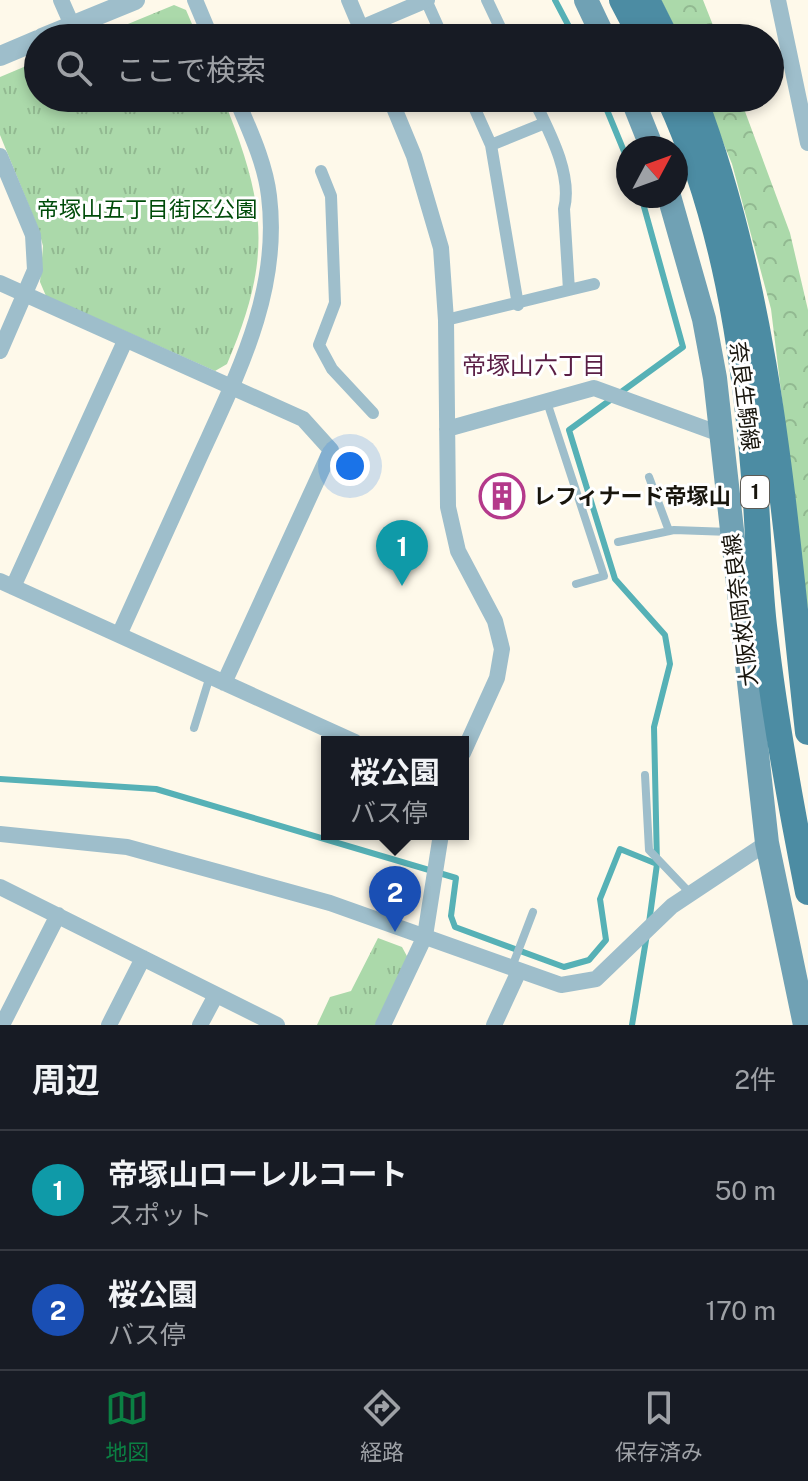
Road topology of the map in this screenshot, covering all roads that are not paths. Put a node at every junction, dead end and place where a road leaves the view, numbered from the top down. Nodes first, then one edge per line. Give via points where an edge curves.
1 (61, 0) edge
2 (135, 0) edge
3 (195, 0) edge
4 (349, 0) edge
5 (426, 0) edge
6 (487, 0) edge
7 (586, 0) edge
8 (622, 0) edge
9 (647, 0) edge
10 (778, 0) edge
11 (72, 24) edge
12 (75, 24) edge
13 (205, 24) edge
14 (359, 24) edge
15 (380, 24) edge
16 (437, 24) edge
17 (498, 24) edge
18 (597, 24) edge
19 (635, 24) edge
20 (659, 24) edge
21 (783, 24) edge
22 (784, 29) edge
23 (24, 46) edge
24 (0, 56) edge
25 (242, 112) edge
26 (396, 112) edge
27 (476, 112) edge
28 (540, 112) edge
29 (638, 112) edge
30 (675, 112) edge
31 (699, 112) edge
32 (545, 123) junction
33 (647, 136) edge
34 (808, 143) edge
35 (491, 145) junction
36 (0, 156) edge
37 (321, 171) dead end
38 (672, 208) edge
39 (0, 283) edge
40 (594, 284) dead end
41 (569, 290) junction
42 (25, 294) junction
43 (518, 305) junction
44 (446, 320) junction
45 (125, 341) junction
46 (0, 351) edge
47 (231, 387) junction
48 (547, 402) junction
49 (373, 413) dead end
50 (447, 429) junction
51 (723, 435) junction
52 (649, 477) dead end
53 (669, 531) junction
54 (731, 532) junction
55 (618, 542) dead end
56 (6, 584) edge
57 (576, 584) dead end
58 (119, 635) junction
59 (217, 680) junction
60 (194, 728) dead end
61 (808, 732) edge
62 (342, 736) edge
63 (469, 740) edge
64 (645, 775) dead end
65 (0, 834) edge
66 (440, 840) edge
67 (767, 843) junction
68 (0, 887) edge
69 (808, 892) edge
70 (690, 893) junction
71 (533, 912) dead end
72 (58, 915) junction
73 (425, 936) junction
74 (143, 958) junction
75 (515, 970) junction
76 (216, 995) junction
77 (2, 1025) edge
78 (109, 1025) edge
79 (200, 1025) edge
80 (277, 1025) edge
81 (383, 1025) edge
82 (494, 1025) edge
83 (805, 1025) edge

1 - 11 street
2 - 12 street
3 - 13 street
4 - 14 street
5 - 15 street
5 - 16 street
6 - 17 street
7 - 18 main road
8 - 19 main road
9 - 20 main road
10 - 21 street
22 - 34 street
23 - 24 street
25 - 47 street via 269,195 270,260 262,309
26 - 44 street via 441,248
27 - 35 street
28 - 32 street
29 - 33 main road
30 - 69 main road, 奈良生駒線 / 1 via 702,181 723,258 742,360 765,632
31 - 61 main road, 奈良生駒線 / 1 via 741,244 770,390
32 - 35 street
32 - 41 street via 567,197
35 - 43 street
36 - 42 street via 33,235 35,270
37 - 49 street via 331,196 335,303 319,345 332,369
38 - 51 main road, 大阪枚岡奈良線 via 704,319
39 - 42 street
40 - 41 street
41 - 43 street
42 - 45 street
42 - 46 street
43 - 44 street
44 - 50 street
45 - 47 street
45 - 56 street
47 - 58 street
47 - 59 street via 303,419 331,450
48 - 50 street
48 - 51 street via 594,388
48 - 57 lane via 604,576
50 - 63 street via 448,507 458,551 495,621 502,649 497,678
51 - 54 main road, 大阪枚岡奈良線
52 - 53 lane
53 - 54 lane
53 - 55 lane
54 - 67 main road, 大阪枚岡奈良線
56 - 58 street
58 - 59 street
59 - 60 lane
59 - 62 street
64 - 70 lane via 649,850
65 - 73 street via 127,847 330,903
66 - 73 street
67 - 70 street
67 - 83 main road, 大阪枚岡奈良線
68 - 72 street
70 - 75 street via 596,979 561,985
71 - 75 lane
72 - 74 street
72 - 77 street
73 - 75 street
73 - 81 street
74 - 76 street
74 - 78 street
75 - 82 street
76 - 79 street
76 - 80 street

